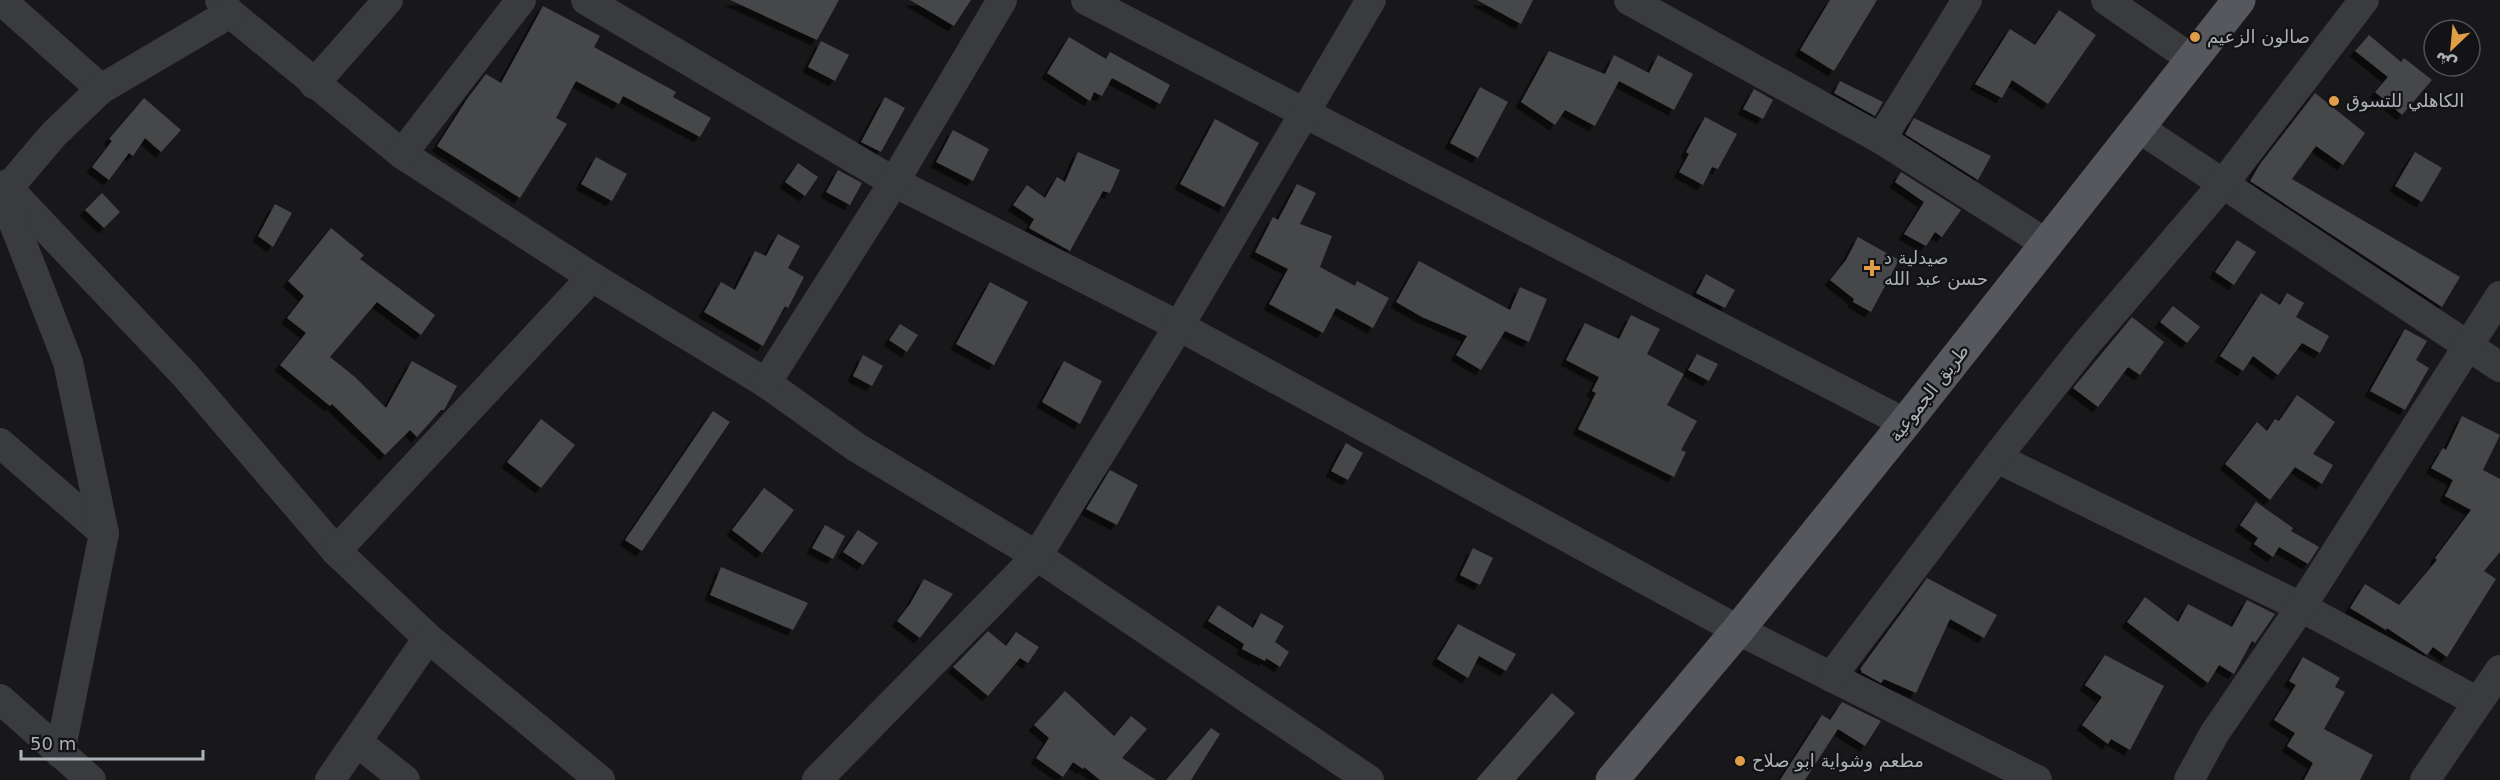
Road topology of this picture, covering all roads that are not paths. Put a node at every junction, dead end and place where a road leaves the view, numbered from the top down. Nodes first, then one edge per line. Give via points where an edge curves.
1 (2, 0) edge
2 (388, 0) edge
3 (521, 0) edge
4 (586, 0) edge
5 (1002, 0) edge
6 (1086, 0) edge
7 (1371, 0) edge
8 (1629, 0) edge
9 (1967, 0) edge
10 (2106, 0) edge
11 (2239, 0) edge
12 (2364, 0) edge
13 (225, 7) edge
14 (2193, 60) junction
15 (315, 84) junction
16 (101, 89) junction
17 (1305, 113) junction
18 (2139, 128) junction
19 (1881, 139) junction
20 (402, 154) junction
21 (894, 182) junction
22 (4, 184) edge
23 (2223, 184) junction
24 (2047, 244) junction
25 (592, 277) junction
26 (2500, 296) edge
27 (1179, 326) junction
28 (2466, 346) junction
29 (2500, 367) edge
30 (766, 383) junction
31 (1905, 423) junction
32 (0, 443) edge
33 (1996, 458) junction
34 (104, 532) junction
35 (336, 551) junction
36 (1038, 556) junction
37 (2301, 607) junction
38 (1738, 630) junction
39 (428, 638) junction
40 (2500, 670) edge
41 (1831, 677) junction
42 (0, 699) edge
43 (2478, 702) junction
44 (357, 742) junction
45 (60, 753) junction
46 (92, 780) edge
47 (330, 780) edge
48 (405, 780) edge
49 (600, 780) edge
50 (816, 780) edge
51 (1369, 780) edge
52 (1612, 780) edge
53 (2037, 780) edge
54 (2189, 780) edge
55 (2425, 780) edge

1 - 16 street
2 - 15 street
3 - 20 street
4 - 21 street
5 - 21 street
6 - 17 street
7 - 17 street
8 - 19 street
9 - 19 street
10 - 14 street
11 - 14 main road, طريق الجموعية
12 - 23 street
13 - 15 street
13 - 16 street
14 - 18 main road, طريق الجموعية
15 - 20 street
16 - 22 street
17 - 27 street
17 - 31 street
18 - 23 street
18 - 24 main road, طريق الجموعية
19 - 24 street
20 - 25 street
21 - 27 street
21 - 30 street
22 - 34 street via 8,208 68,362
22 - 35 street via 185,375
23 - 28 street
23 - 33 street via 2086,344
24 - 31 main road, طريق الجموعية
25 - 30 street
25 - 35 street
26 - 28 street
27 - 36 street
27 - 38 street
28 - 29 street
28 - 37 street
30 - 36 street via 856,447
31 - 38 main road, طريق الجموعية
32 - 34 street
33 - 37 street
33 - 41 street
34 - 45 street
35 - 39 street
36 - 50 street
36 - 51 street
37 - 43 street
37 - 54 street via 2214,734
38 - 41 street
38 - 52 main road, طريق الجموعية
39 - 44 street
39 - 49 street
40 - 43 street
41 - 53 street
42 - 45 street
43 - 55 street
44 - 47 street
44 - 48 street
45 - 46 street

